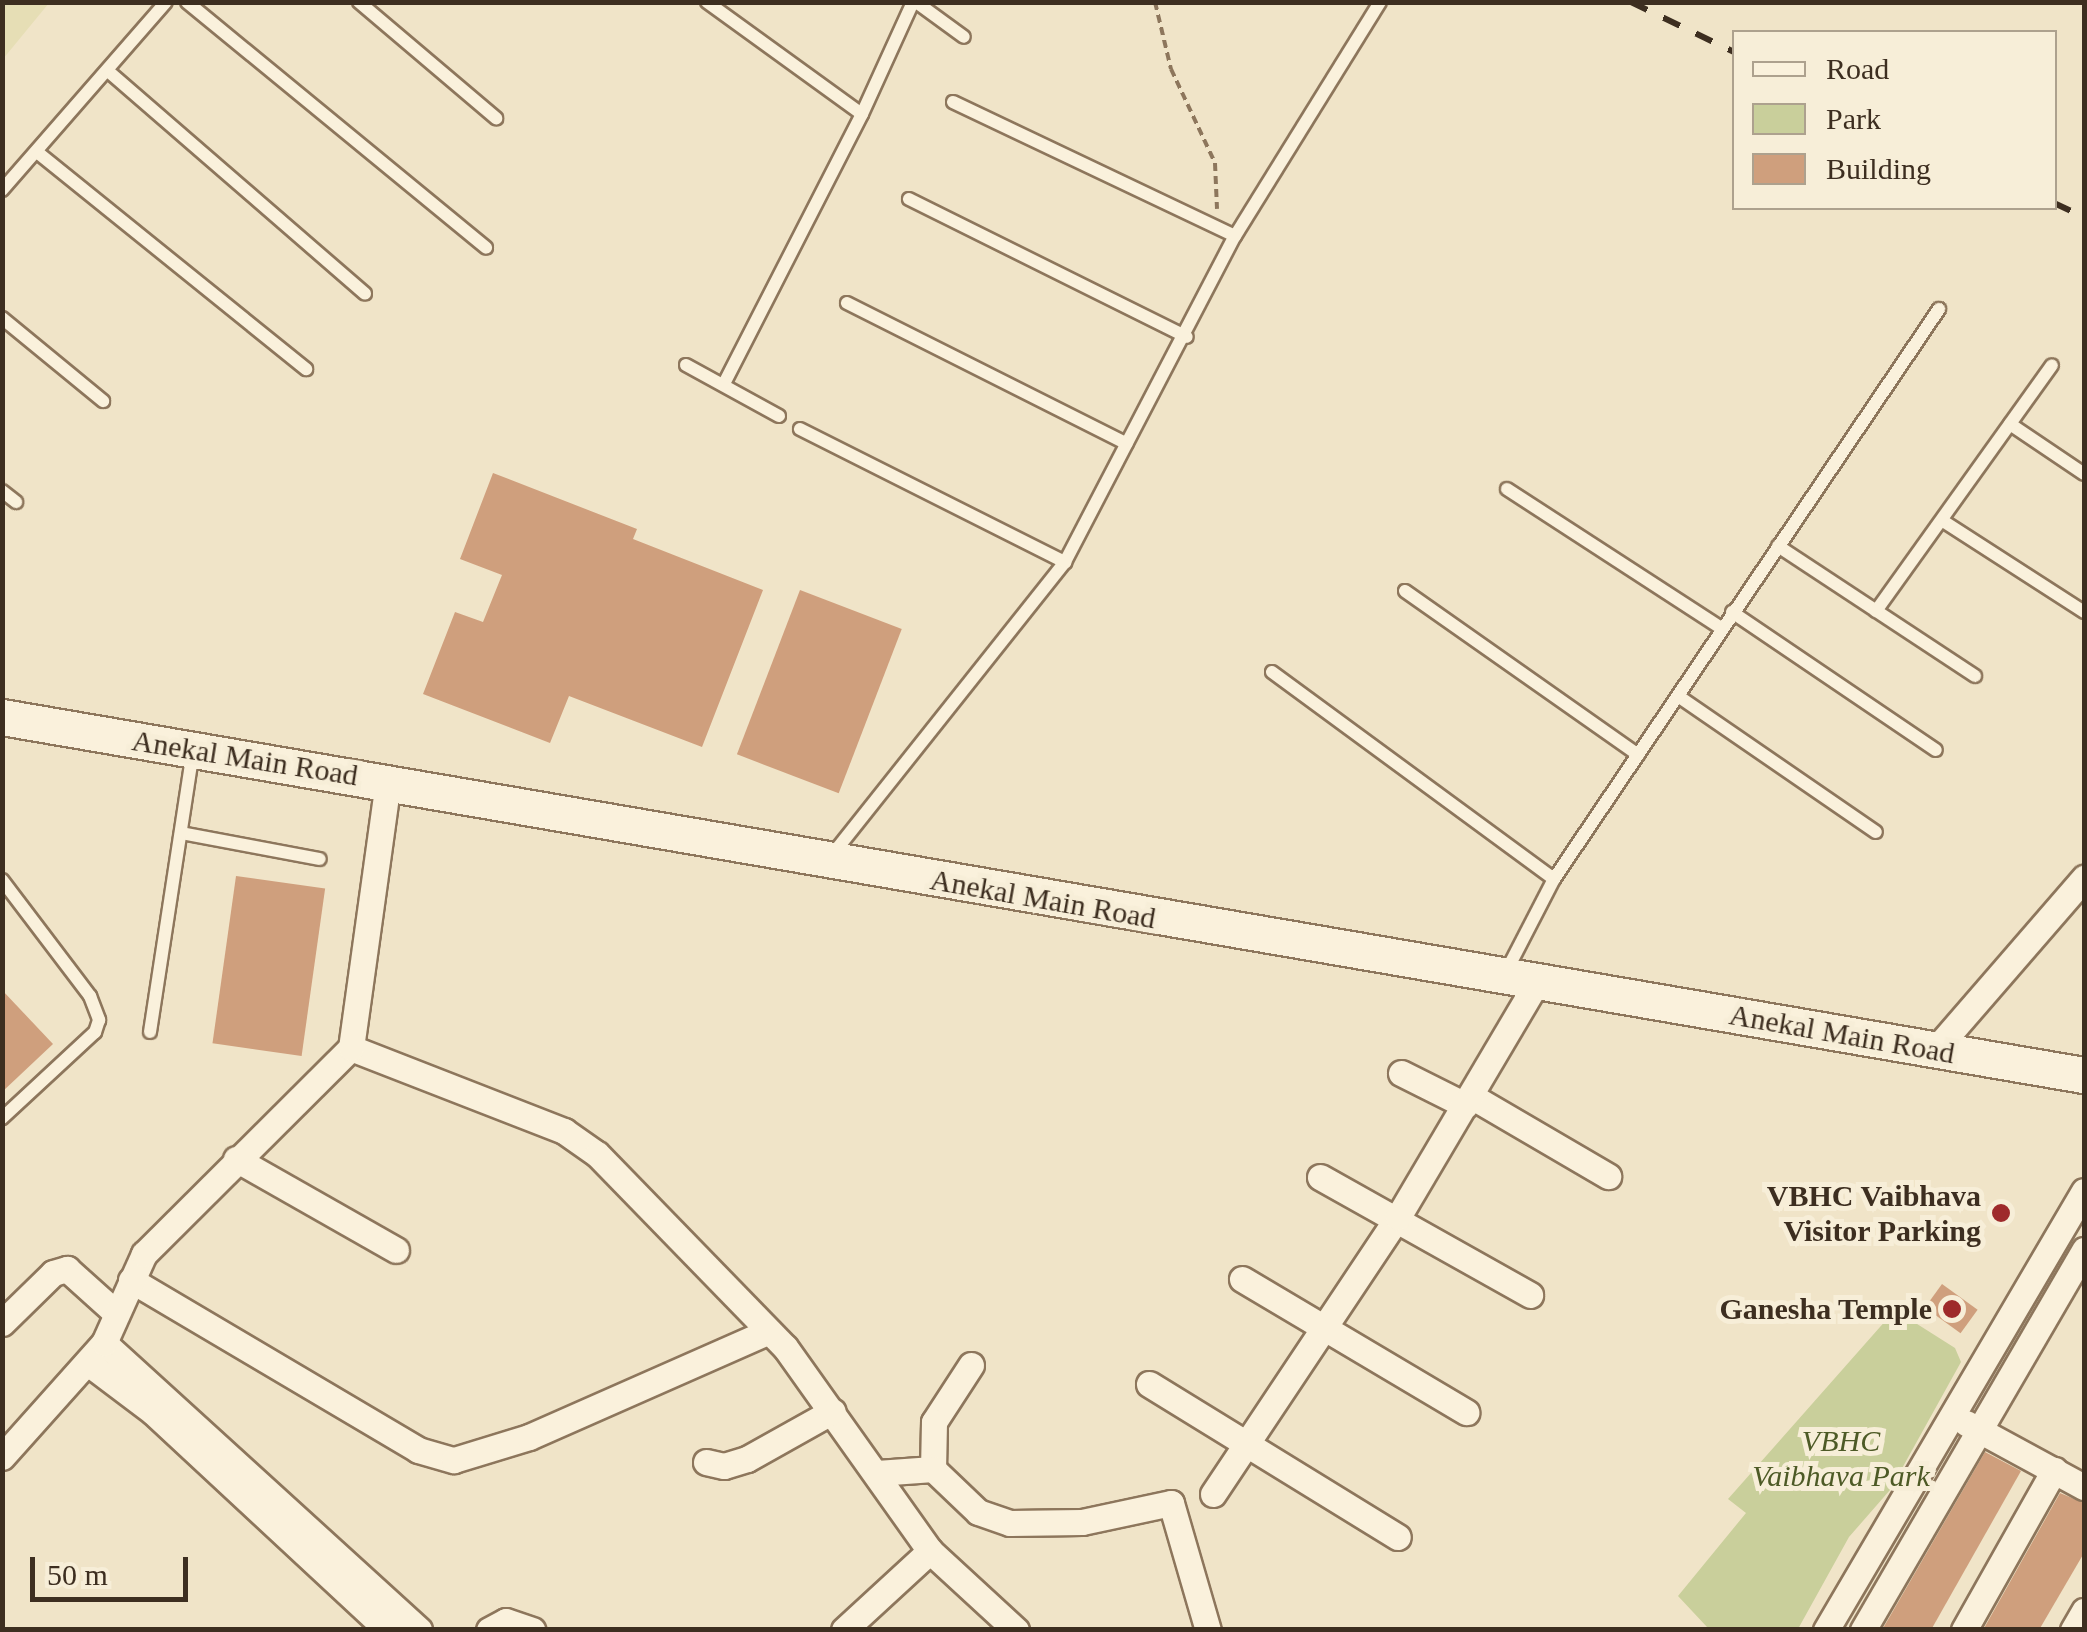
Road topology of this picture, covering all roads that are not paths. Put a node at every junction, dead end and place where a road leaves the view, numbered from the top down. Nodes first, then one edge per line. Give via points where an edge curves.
1 (166, 2) edge
2 (187, 2) edge
3 (358, 2) edge
4 (707, 2) edge
5 (915, 2) edge
6 (1380, 2) edge
7 (964, 37) dead end
8 (108, 71) junction
9 (953, 102) dead end
10 (862, 114) junction
11 (496, 118) dead end
12 (37, 152) junction
13 (2, 190) edge
14 (909, 199) dead end
15 (1235, 236) junction
16 (486, 248) dead end
17 (364, 294) dead end
18 (847, 303) dead end
19 (1939, 309) dead end
20 (2, 318) edge
21 (1187, 337) junction
22 (686, 365) dead end
23 (2052, 365) dead end
24 (306, 369) dead end
25 (724, 384) junction
26 (102, 400) dead end
27 (779, 416) dead end
28 (2010, 424) junction
29 (800, 429) dead end
30 (1127, 444) junction
31 (2084, 474) edge
32 (1507, 489) dead end
33 (2, 491) edge
34 (16, 502) dead end
35 (1943, 521) junction
36 (1778, 546) junction
37 (1065, 562) junction
38 (1404, 591) dead end
39 (1876, 611) junction
40 (1732, 612) junction
41 (2084, 612) edge
42 (1720, 628) junction
43 (1272, 672) dead end
44 (1975, 676) dead end
45 (1678, 696) junction
46 (2, 718) edge
47 (194, 750) junction
48 (1936, 750) dead end
49 (1638, 755) junction
50 (388, 782) junction
51 (1876, 832) dead end
52 (180, 833) junction
53 (320, 859) dead end
54 (828, 861) junction
55 (1554, 878) junction
56 (2084, 878) edge
57 (2, 880) edge
58 (1520, 981) junction
59 (150, 1032) dead end
60 (351, 1048) junction
61 (1935, 1050) junction
62 (1401, 1073) dead end
63 (2084, 1075) edge
64 (1468, 1100) junction
65 (2, 1118) edge
66 (236, 1159) junction
67 (1608, 1176) dead end
68 (1320, 1177) dead end
69 (2084, 1191) edge
70 (1398, 1217) junction
71 (396, 1250) dead end
72 (2084, 1250) edge
73 (1242, 1279) dead end
74 (131, 1280) junction
75 (1530, 1294) dead end
76 (116, 1312) junction
77 (2, 1324) edge
78 (770, 1331) junction
79 (1322, 1332) junction
80 (96, 1353) junction
81 (971, 1365) dead end
82 (1150, 1384) dead end
83 (833, 1412) junction
84 (1466, 1412) dead end
85 (1950, 1414) junction
86 (1978, 1430) junction
87 (1245, 1446) junction
88 (2, 1457) edge
89 (706, 1462) dead end
90 (932, 1469) junction
91 (2054, 1470) junction
92 (876, 1473) junction
93 (2084, 1487) edge
94 (1213, 1494) dead end
95 (1398, 1537) dead end
96 (930, 1551) junction
97 (2084, 1611) edge
98 (388, 1630) edge
99 (418, 1630) edge
100 (490, 1630) edge
101 (532, 1630) edge
102 (844, 1630) edge
103 (1016, 1630) edge
104 (1208, 1630) edge
105 (1826, 1630) edge
106 (1862, 1630) edge
107 (1964, 1630) edge
108 (2074, 1630) edge

1 - 8 lane
2 - 16 lane
3 - 11 lane
4 - 10 lane
5 - 7 lane
5 - 10 lane
6 - 15 lane
8 - 12 lane
8 - 17 lane
9 - 15 lane
10 - 25 lane
12 - 13 lane
12 - 24 lane
14 - 21 lane
15 - 21 lane
18 - 30 lane
19 - 36 lane
20 - 26 lane
21 - 30 lane
22 - 25 lane
23 - 28 lane
25 - 27 lane
28 - 31 lane
28 - 35 lane
29 - 37 lane
30 - 37 lane
32 - 42 lane
33 - 34 lane
35 - 39 lane
35 - 41 lane
36 - 39 lane
36 - 40 lane
37 - 54 lane
38 - 49 lane
39 - 44 lane
40 - 42 lane
40 - 48 lane
42 - 45 lane
43 - 55 lane
45 - 49 lane
45 - 51 lane
46 - 47 main road, Anekal Main Road
47 - 50 main road, Anekal Main Road
47 - 52 lane
49 - 55 lane
50 - 54 main road, Anekal Main Road
50 - 60 street
52 - 53 lane
52 - 59 lane
54 - 58 main road, Anekal Main Road
55 - 58 lane
56 - 61 street
57 - 65 lane via 90,996 99,1020
58 - 61 main road, Anekal Main Road
58 - 64 street
60 - 66 street
60 - 78 street via 564,1131 597,1154
61 - 63 main road, Anekal Main Road
62 - 64 street
64 - 67 street
64 - 70 street
66 - 71 street
66 - 74 street via 144,1254
68 - 70 street
69 - 85 street
70 - 75 street
70 - 79 street
72 - 86 street
73 - 79 street
74 - 76 street
74 - 78 street via 418,1450 454,1460 529,1437
76 - 77 street via 67,1269 54,1273
76 - 80 street
78 - 83 street
79 - 84 street
79 - 87 street
80 - 88 street
80 - 98 street
80 - 99 street
81 - 90 street via 934,1422
82 - 87 street
83 - 89 street via 747,1459 724,1466
83 - 92 street
85 - 86 street
85 - 105 street
86 - 91 street
86 - 106 street
87 - 94 street
87 - 95 street
90 - 92 street
90 - 104 street via 978,1512 1010,1523 1082,1522 1171,1503
91 - 93 street
91 - 107 street
92 - 96 street
96 - 102 street
96 - 103 street
97 - 108 street
100 - 101 street via 506,1620

